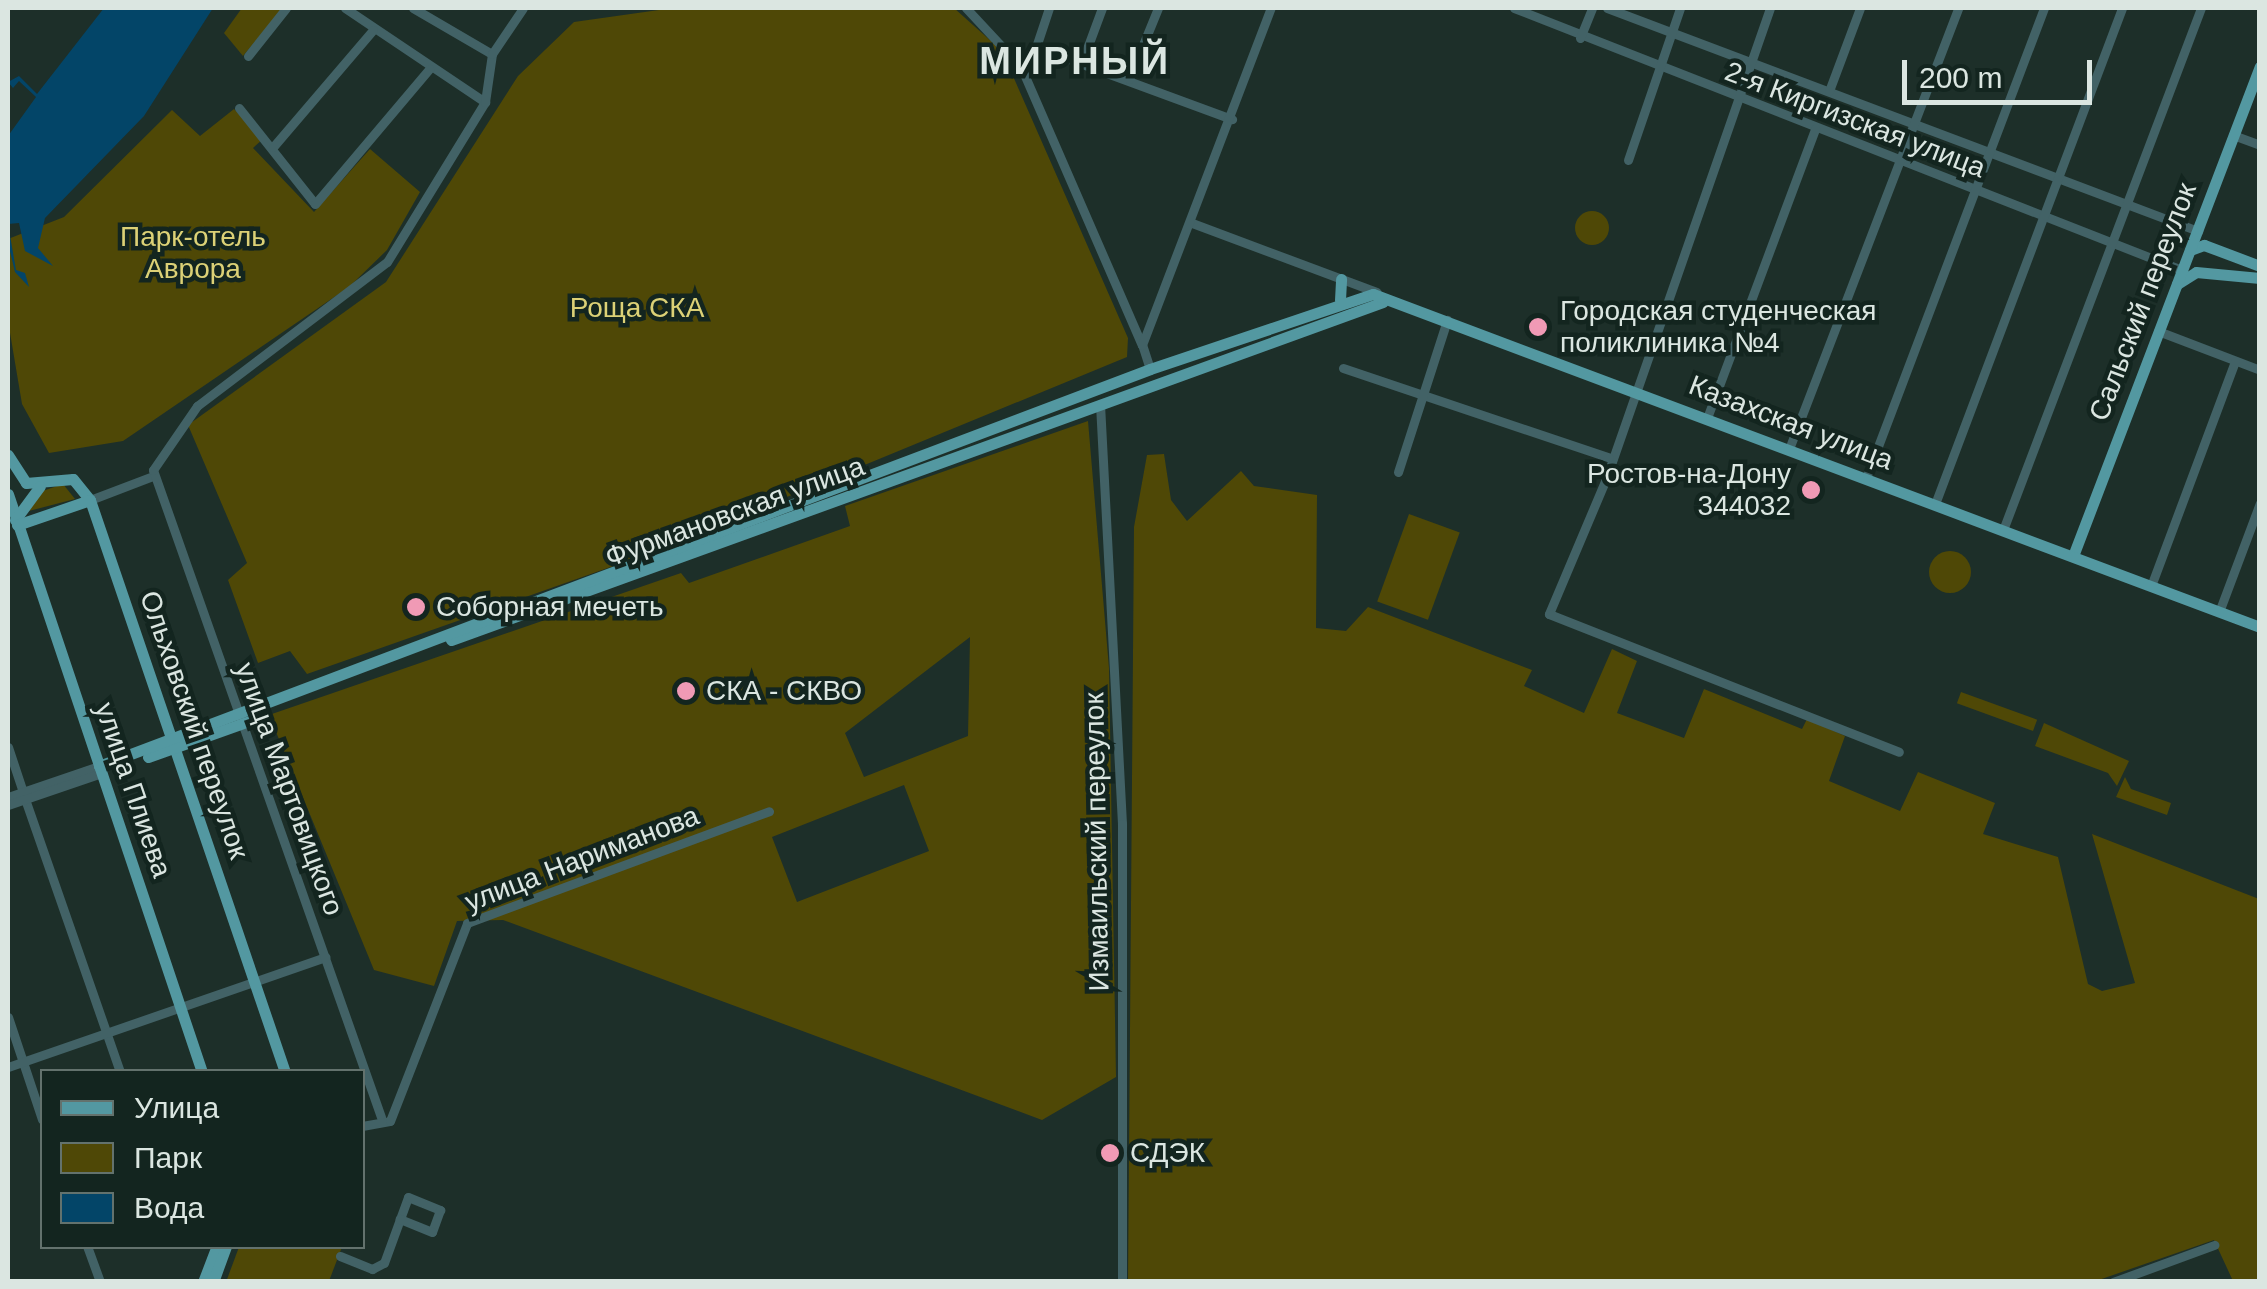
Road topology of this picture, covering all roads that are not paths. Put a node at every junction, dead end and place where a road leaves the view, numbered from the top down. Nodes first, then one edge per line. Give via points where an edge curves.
1 (286, 8) edge
2 (345, 8) edge
3 (413, 8) edge
4 (523, 8) edge
5 (966, 8) edge
6 (1049, 8) edge
7 (1102, 8) edge
8 (1158, 8) edge
9 (1271, 8) edge
10 (1592, 8) edge
11 (1607, 8) edge
12 (1680, 8) edge
13 (1770, 8) edge
14 (1860, 8) edge
15 (1958, 8) edge
16 (2044, 8) edge
17 (2122, 8) edge
18 (2202, 8) edge
19 (1513, 10) edge
20 (373, 30) junction
21 (1671, 32) junction
22 (1580, 38) junction
23 (1036, 47) junction
24 (492, 54) junction
25 (248, 56) dead end
26 (1082, 62) junction
27 (1750, 62) junction
28 (2260, 66) edge
29 (1021, 67) junction
30 (1658, 68) junction
31 (429, 69) junction
32 (1129, 79) junction
33 (1828, 91) junction
34 (1736, 98) junction
35 (485, 102) junction
36 (239, 108) dead end
37 (1232, 119) junction
38 (1914, 123) junction
39 (1815, 128) junction
40 (2233, 136) junction
41 (2260, 146) edge
42 (273, 147) junction
43 (1990, 152) junction
44 (1628, 160) dead end
45 (1900, 161) junction
46 (2056, 177) junction
47 (1975, 190) junction
48 (2126, 204) junction
49 (2042, 216) junction
50 (1192, 223) junction
51 (2200, 225) junction
52 (2111, 242) junction
53 (2209, 246) junction
54 (2189, 252) junction
55 (2260, 266) edge
56 (2193, 272) junction
57 (2260, 278) edge
58 (1341, 279) junction
59 (1386, 296) junction
60 (1339, 302) junction
61 (1421, 311) junction
62 (1447, 320) junction
63 (2158, 332) junction
64 (1142, 345) junction
65 (1215, 346) junction
66 (1220, 360) junction
67 (2236, 361) junction
68 (1343, 368) dead end
69 (1150, 369) junction
70 (2260, 370) edge
71 (1420, 389) junction
72 (1632, 389) junction
73 (1094, 390) junction
74 (1100, 404) junction
75 (1707, 418) junction
76 (970, 448) junction
77 (1789, 449) junction
78 (1608, 457) junction
79 (8, 460) edge
80 (1398, 472) dead end
81 (153, 476) junction
82 (1866, 478) junction
83 (40, 486) junction
84 (8, 494) edge
85 (90, 500) junction
86 (2260, 502) edge
87 (1936, 504) junction
88 (13, 524) edge
89 (2002, 530) junction
90 (2073, 556) junction
91 (2151, 586) junction
92 (2220, 612) junction
93 (2260, 627) edge
94 (239, 720) junction
95 (174, 744) junction
96 (8, 747) edge
97 (1899, 752) dead end
98 (100, 770) junction
99 (24, 795) junction
100 (8, 797) edge
101 (8, 805) edge
102 (769, 810) dead end
103 (326, 957) junction
104 (255, 982) junction
105 (180, 1008) junction
106 (8, 1017) edge
107 (107, 1033) junction
108 (23, 1062) junction
109 (8, 1067) edge
110 (119, 1069) edge
111 (201, 1069) edge
112 (284, 1069) edge
113 (365, 1069) edge
114 (365, 1069) edge
115 (40, 1112) edge
116 (382, 1118) junction
117 (365, 1125) edge
118 (399, 1220) junction
119 (2214, 1245) dead end
120 (88, 1249) edge
121 (215, 1249) edge
122 (225, 1249) edge
123 (340, 1256) dead end
124 (100, 1282) edge
125 (203, 1282) edge
126 (213, 1282) edge
127 (1122, 1282) edge
128 (2112, 1282) edge

1 - 25 street
2 - 20 street
3 - 24 street
4 - 24 street
5 - 29 street
6 - 23 street
7 - 26 street
8 - 32 street
9 - 37 street
10 - 22 street
11 - 21 street
12 - 21 street
13 - 27 street
14 - 33 street
15 - 38 street
16 - 43 street
17 - 46 street
18 - 48 street
19 - 22 street, 2-я Киргизская улица
20 - 31 street
20 - 42 street
21 - 27 street
21 - 30 street
22 - 30 street, 2-я Киргизская улица
23 - 26 street
23 - 29 street
24 - 35 street
26 - 32 street
27 - 33 street
27 - 34 street
28 - 40 main road, Сальский переулок
29 - 64 street
30 - 34 street, 2-я Киргизская улица
30 - 44 street
31 - 35 street via 464,82
31 - 42 street via 315,204 266,153
32 - 37 street
33 - 38 street
34 - 39 street, 2-я Киргизская улица
34 - 72 street
35 - 81 street via 388,262 197,406 160,451
36 - 42 street
37 - 50 street
38 - 43 street
38 - 45 street
39 - 45 street, 2-я Киргизская улица
39 - 75 street
40 - 41 street
40 - 51 main road, Сальский переулок
43 - 46 street
43 - 47 street
45 - 47 street, 2-я Киргизская улица
45 - 77 street
46 - 48 street
46 - 49 street
47 - 49 street, 2-я Киргизская улица
47 - 82 street
48 - 51 street
48 - 52 street
49 - 52 street, 2-я Киргизская улица
49 - 87 street
50 - 58 street, Казахская улица
50 - 64 street
51 - 53 main road
51 - 54 main road, Сальский переулок
52 - 56 street, 2-я Киргизская улица
52 - 89 street
53 - 54 main road
53 - 55 main road
53 - 56 main road via 2215,263
54 - 56 main road
56 - 57 main road
56 - 63 main road, Сальский переулок via 2177,284
58 - 59 street, Казахская улица
58 - 60 main road
59 - 60 main road
59 - 61 main road, Казахская улица
60 - 65 main road
61 - 62 main road, Казахская улица
61 - 66 main road via 1368,302
62 - 71 street
62 - 72 main road, Казахская улица
63 - 67 street
63 - 90 main road, Сальский переулок
64 - 69 street
65 - 66 main road
65 - 69 main road
66 - 74 main road
67 - 70 street
67 - 91 street
68 - 71 street
69 - 73 main road
71 - 78 street
71 - 80 street
72 - 75 main road, Казахская улица
72 - 78 street
73 - 74 main road
73 - 76 main road
74 - 76 main road
74 - 127 street, Измаильский переулок via 1121,791
75 - 77 main road, Казахская улица
76 - 94 main road, Фурмановская улица
77 - 82 main road, Казахская улица
78 - 97 street via 1550,614
79 - 83 main road
81 - 85 street
81 - 94 street, улица Мартовицкого
82 - 87 main road, Казахская улица
83 - 85 main road via 72,479
83 - 88 main road
84 - 88 main road, улица Плиева
85 - 88 main road
85 - 95 main road, Ольховский переулок
86 - 92 street
87 - 89 main road, Казахская улица
88 - 98 main road, улица Плиева
89 - 90 main road, Казахская улица
90 - 91 main road, Казахская улица
91 - 92 main road, Казахская улица
92 - 93 main road, Казахская улица
94 - 95 main road, Фурмановская улица
94 - 103 street, улица Мартовицкого
95 - 98 main road, Фурмановская улица
95 - 104 main road, Ольховский переулок
96 - 99 street
98 - 99 street, Фурмановская улица
98 - 105 main road, улица Плиева
99 - 100 street, Фурмановская улица
99 - 101 street, Фурмановская улица
99 - 107 street
102 - 116 street, улица Нариманова via 466,924 390,1121
103 - 104 street
103 - 114 street, улица Мартовицкого
104 - 105 street
104 - 112 main road, Ольховский переулок
105 - 107 street
105 - 111 main road, улица Плиева
106 - 108 street
107 - 108 street
107 - 110 street
108 - 109 street
108 - 115 street
113 - 116 street, улица Мартовицкого
116 - 117 street
118 - 118 street via 408,1196 440,1210 432,1232
118 - 123 street via 384,1263 372,1269
119 - 128 street
120 - 124 street
121 - 125 main road
122 - 126 main road

